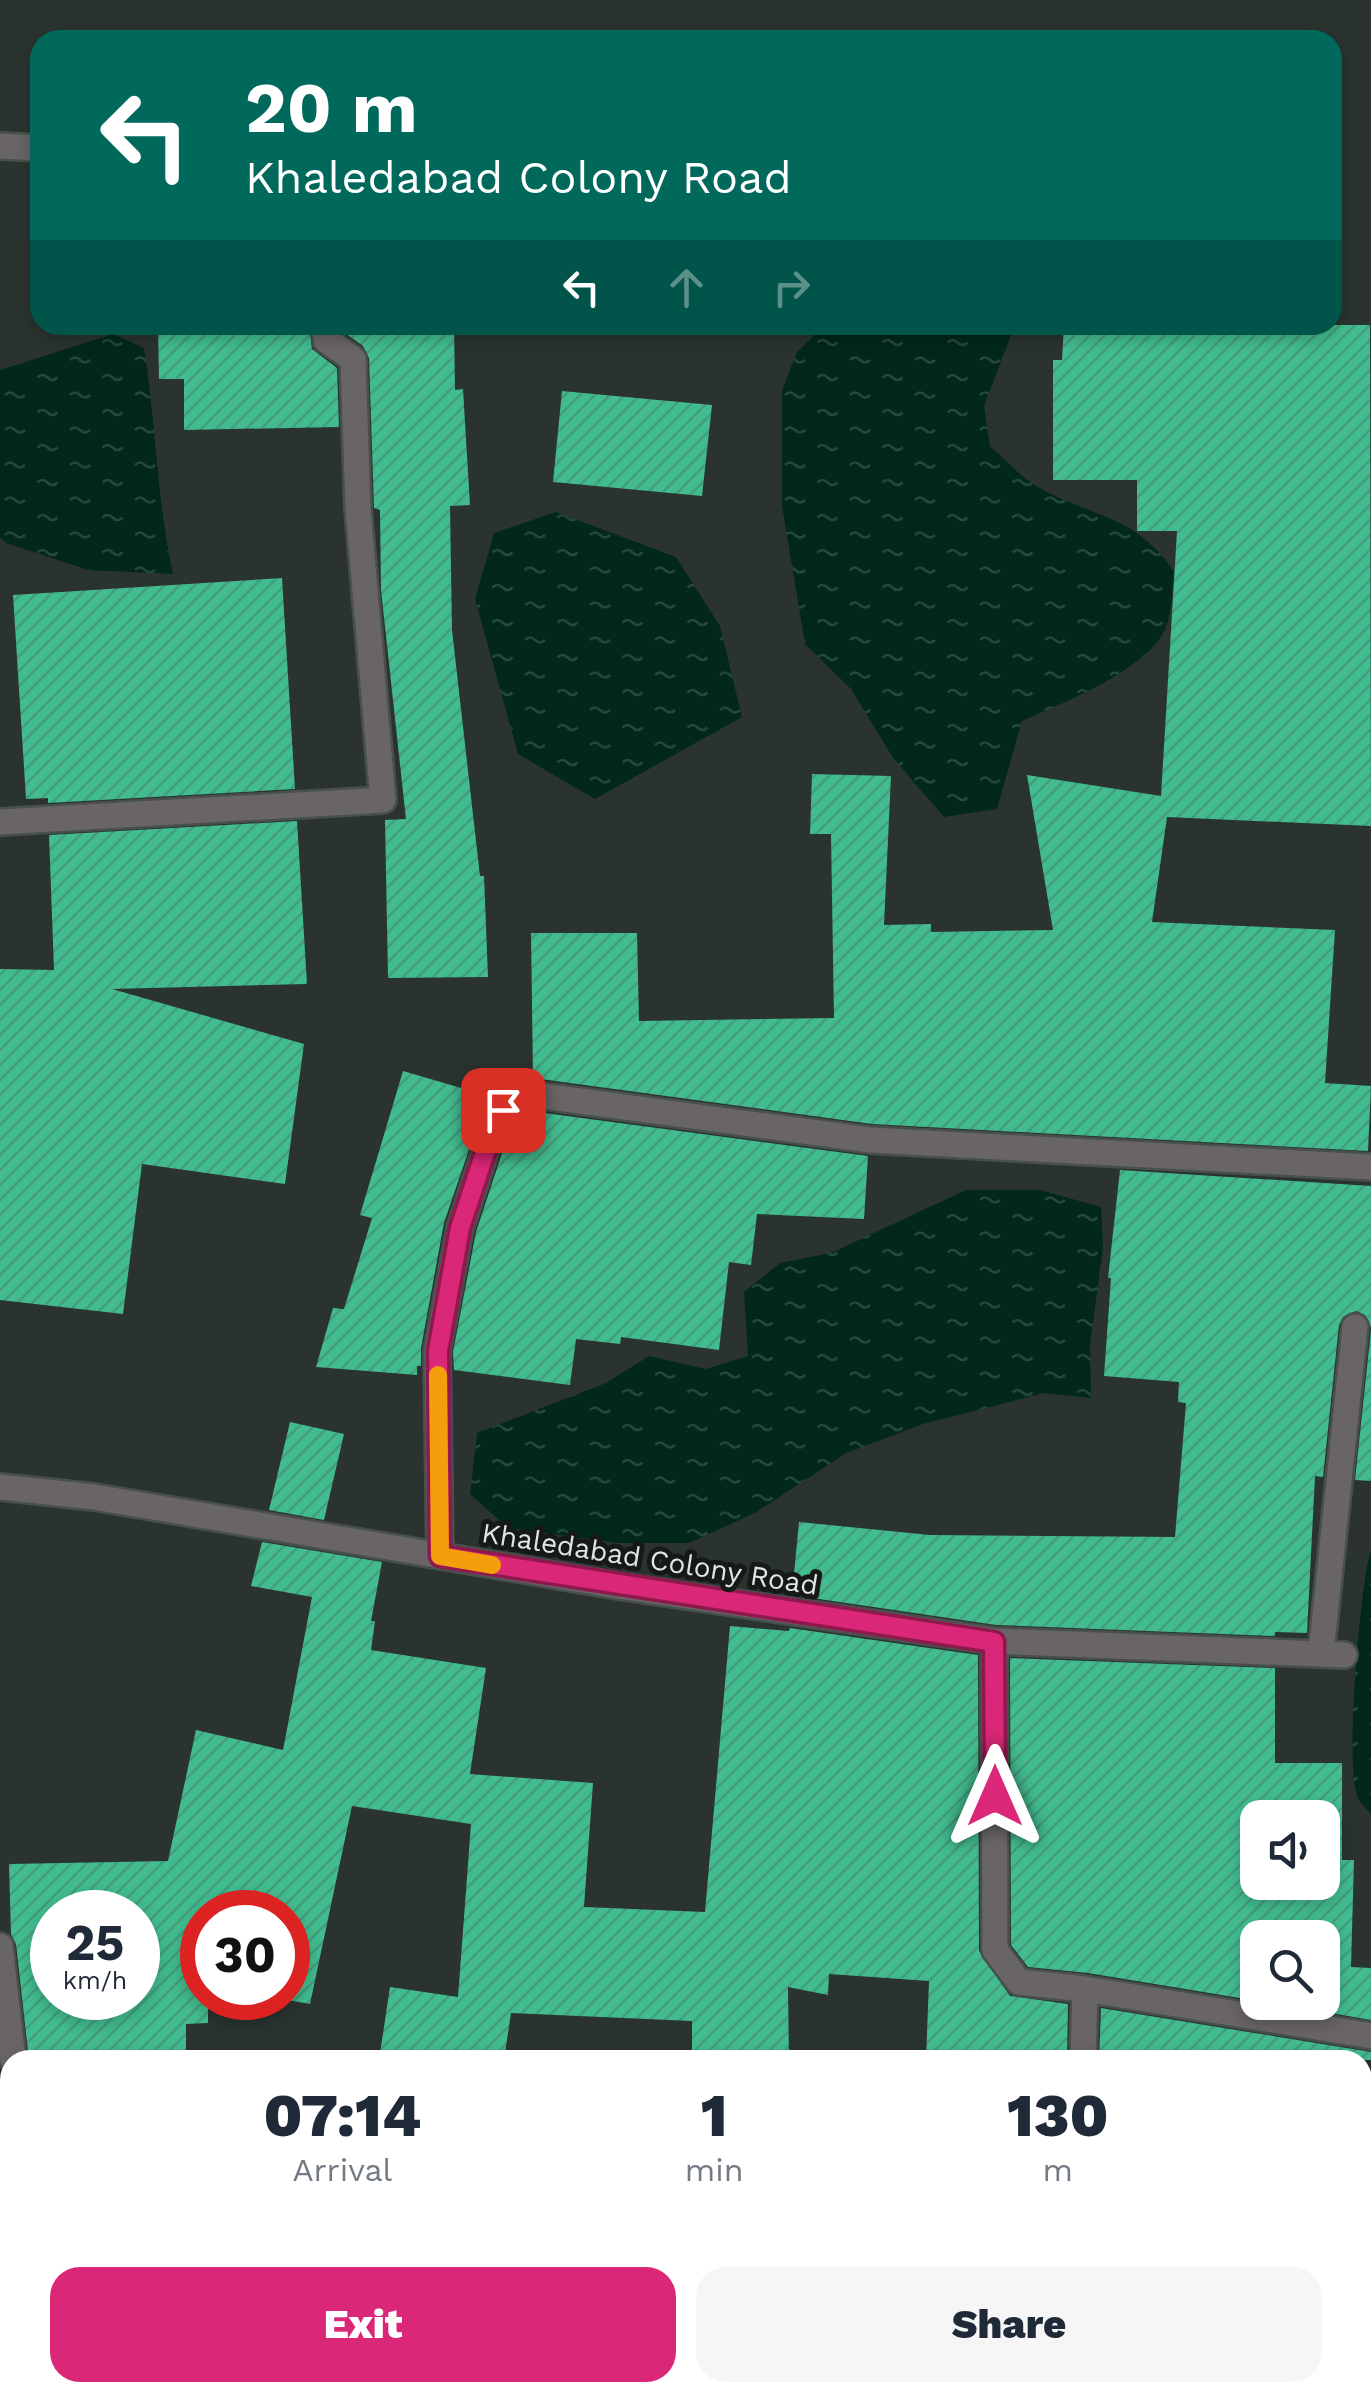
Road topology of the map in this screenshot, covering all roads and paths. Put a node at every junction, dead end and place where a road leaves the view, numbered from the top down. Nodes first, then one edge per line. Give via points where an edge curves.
1 (0, 146) edge
2 (30, 148) edge
3 (326, 335) edge
4 (0, 822) edge
5 (1371, 1167) edge
6 (1355, 1327) dead end
7 (0, 1487) edge
8 (440, 1556) junction
9 (994, 1642) junction
10 (0, 1946) edge
11 (1085, 1988) junction
12 (1371, 2036) edge
13 (8, 2050) edge
14 (1083, 2050) edge

1 - 2 street
3 - 4 street via 353,359 358,509 383,800
5 - 8 street via 870,1140 512,1092 460,1228 438,1351
6 - 9 street, Khaledabad Colony Road via 1332,1654
7 - 8 street, Khaledabad Colony Road
8 - 9 street, Khaledabad Colony Road
9 - 11 street via 995,1950 1019,1982
10 - 13 street
11 - 12 street
11 - 14 street

